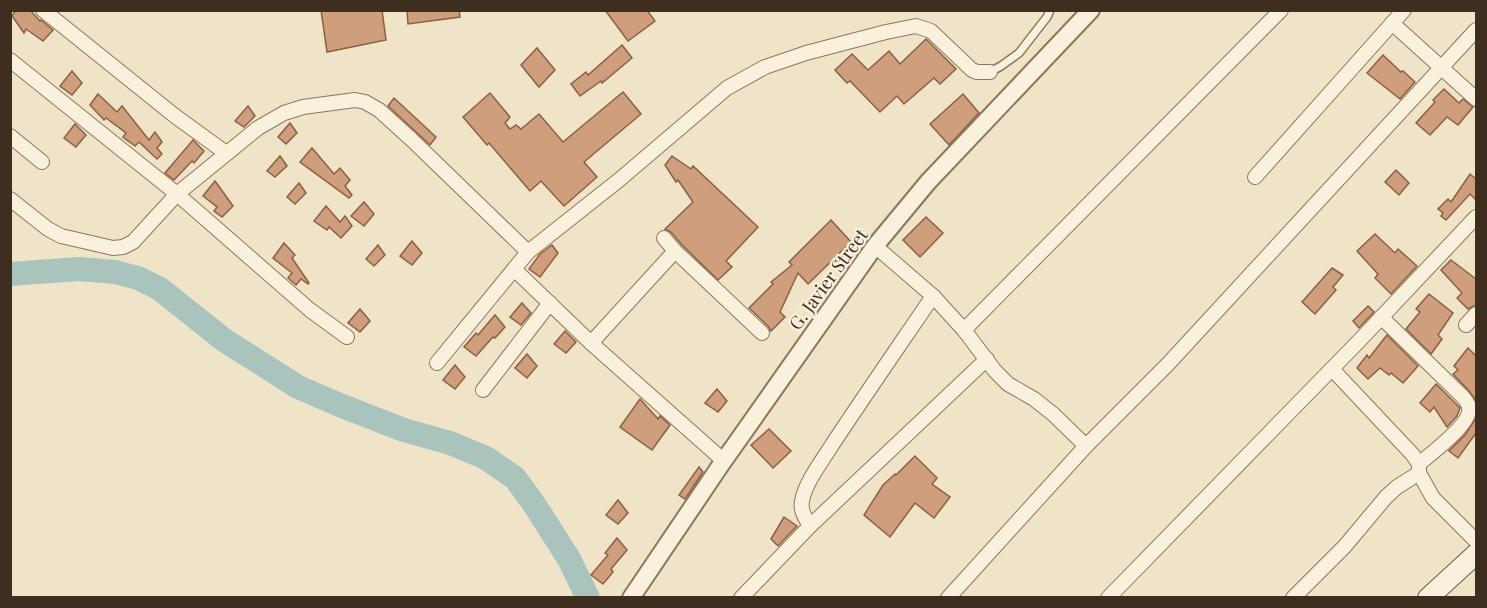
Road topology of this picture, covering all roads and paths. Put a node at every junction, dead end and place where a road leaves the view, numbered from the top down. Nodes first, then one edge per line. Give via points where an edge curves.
1 (43, 10) edge
2 (1050, 10) edge
3 (1091, 10) edge
4 (1281, 10) edge
5 (1404, 10) edge
6 (1392, 23) junction
7 (1476, 30) edge
8 (10, 60) edge
9 (1443, 68) junction
10 (990, 72) joint
11 (1476, 99) edge
12 (10, 136) edge
13 (226, 153) junction
14 (42, 162) dead end
15 (1255, 177) dead end
16 (177, 194) junction
17 (10, 199) edge
18 (1476, 217) edge
19 (664, 238) dead end
20 (875, 246) junction
21 (675, 251) junction
22 (528, 252) junction
23 (514, 269) junction
24 (933, 296) junction
25 (550, 303) junction
26 (1476, 314) edge
27 (1381, 317) junction
28 (1466, 325) dead end
29 (964, 330) junction
30 (762, 333) dead end
31 (347, 337) dead end
32 (591, 343) junction
33 (987, 359) junction
34 (437, 363) dead end
35 (1332, 369) junction
36 (483, 390) dead end
37 (1086, 446) junction
38 (724, 461) junction
39 (1419, 468) junction
40 (810, 526) junction
41 (1476, 541) edge
42 (1476, 554) edge
43 (631, 597) edge
44 (741, 597) edge
45 (948, 597) edge
46 (1108, 597) edge
47 (1293, 597) edge
48 (1428, 597) edge

1 - 13 street
2 - 10 lane via 1019,53
3 - 20 street, G. Javier Street via 928,182
4 - 29 street
5 - 6 street
6 - 9 street
6 - 15 street
7 - 9 street
8 - 16 street
9 - 11 street
9 - 37 street via 1168,364
10 - 22 street via 972,70 931,31 916,26 765,67 727,88
12 - 14 street
13 - 16 street
13 - 22 street via 284,113 333,102 365,102 411,139
16 - 17 street via 133,242 113,248 61,236
16 - 31 street via 310,310
18 - 27 street
19 - 21 street
20 - 24 street
20 - 38 street, G. Javier Street
21 - 30 street
21 - 32 street
22 - 23 street
23 - 25 street
23 - 34 street
24 - 29 street
24 - 40 street via 861,399 810,482 801,503
25 - 32 street
25 - 36 street
26 - 28 street
27 - 35 street
27 - 39 street via 1469,407 1466,420
29 - 33 street
32 - 38 street
33 - 37 street via 1008,384 1047,409
33 - 40 street
35 - 39 street via 1406,447
35 - 46 street
37 - 45 street
38 - 43 street, G. Javier Street
39 - 41 street via 1433,498
39 - 47 street via 1386,497 1345,546
40 - 44 street
42 - 48 main road

